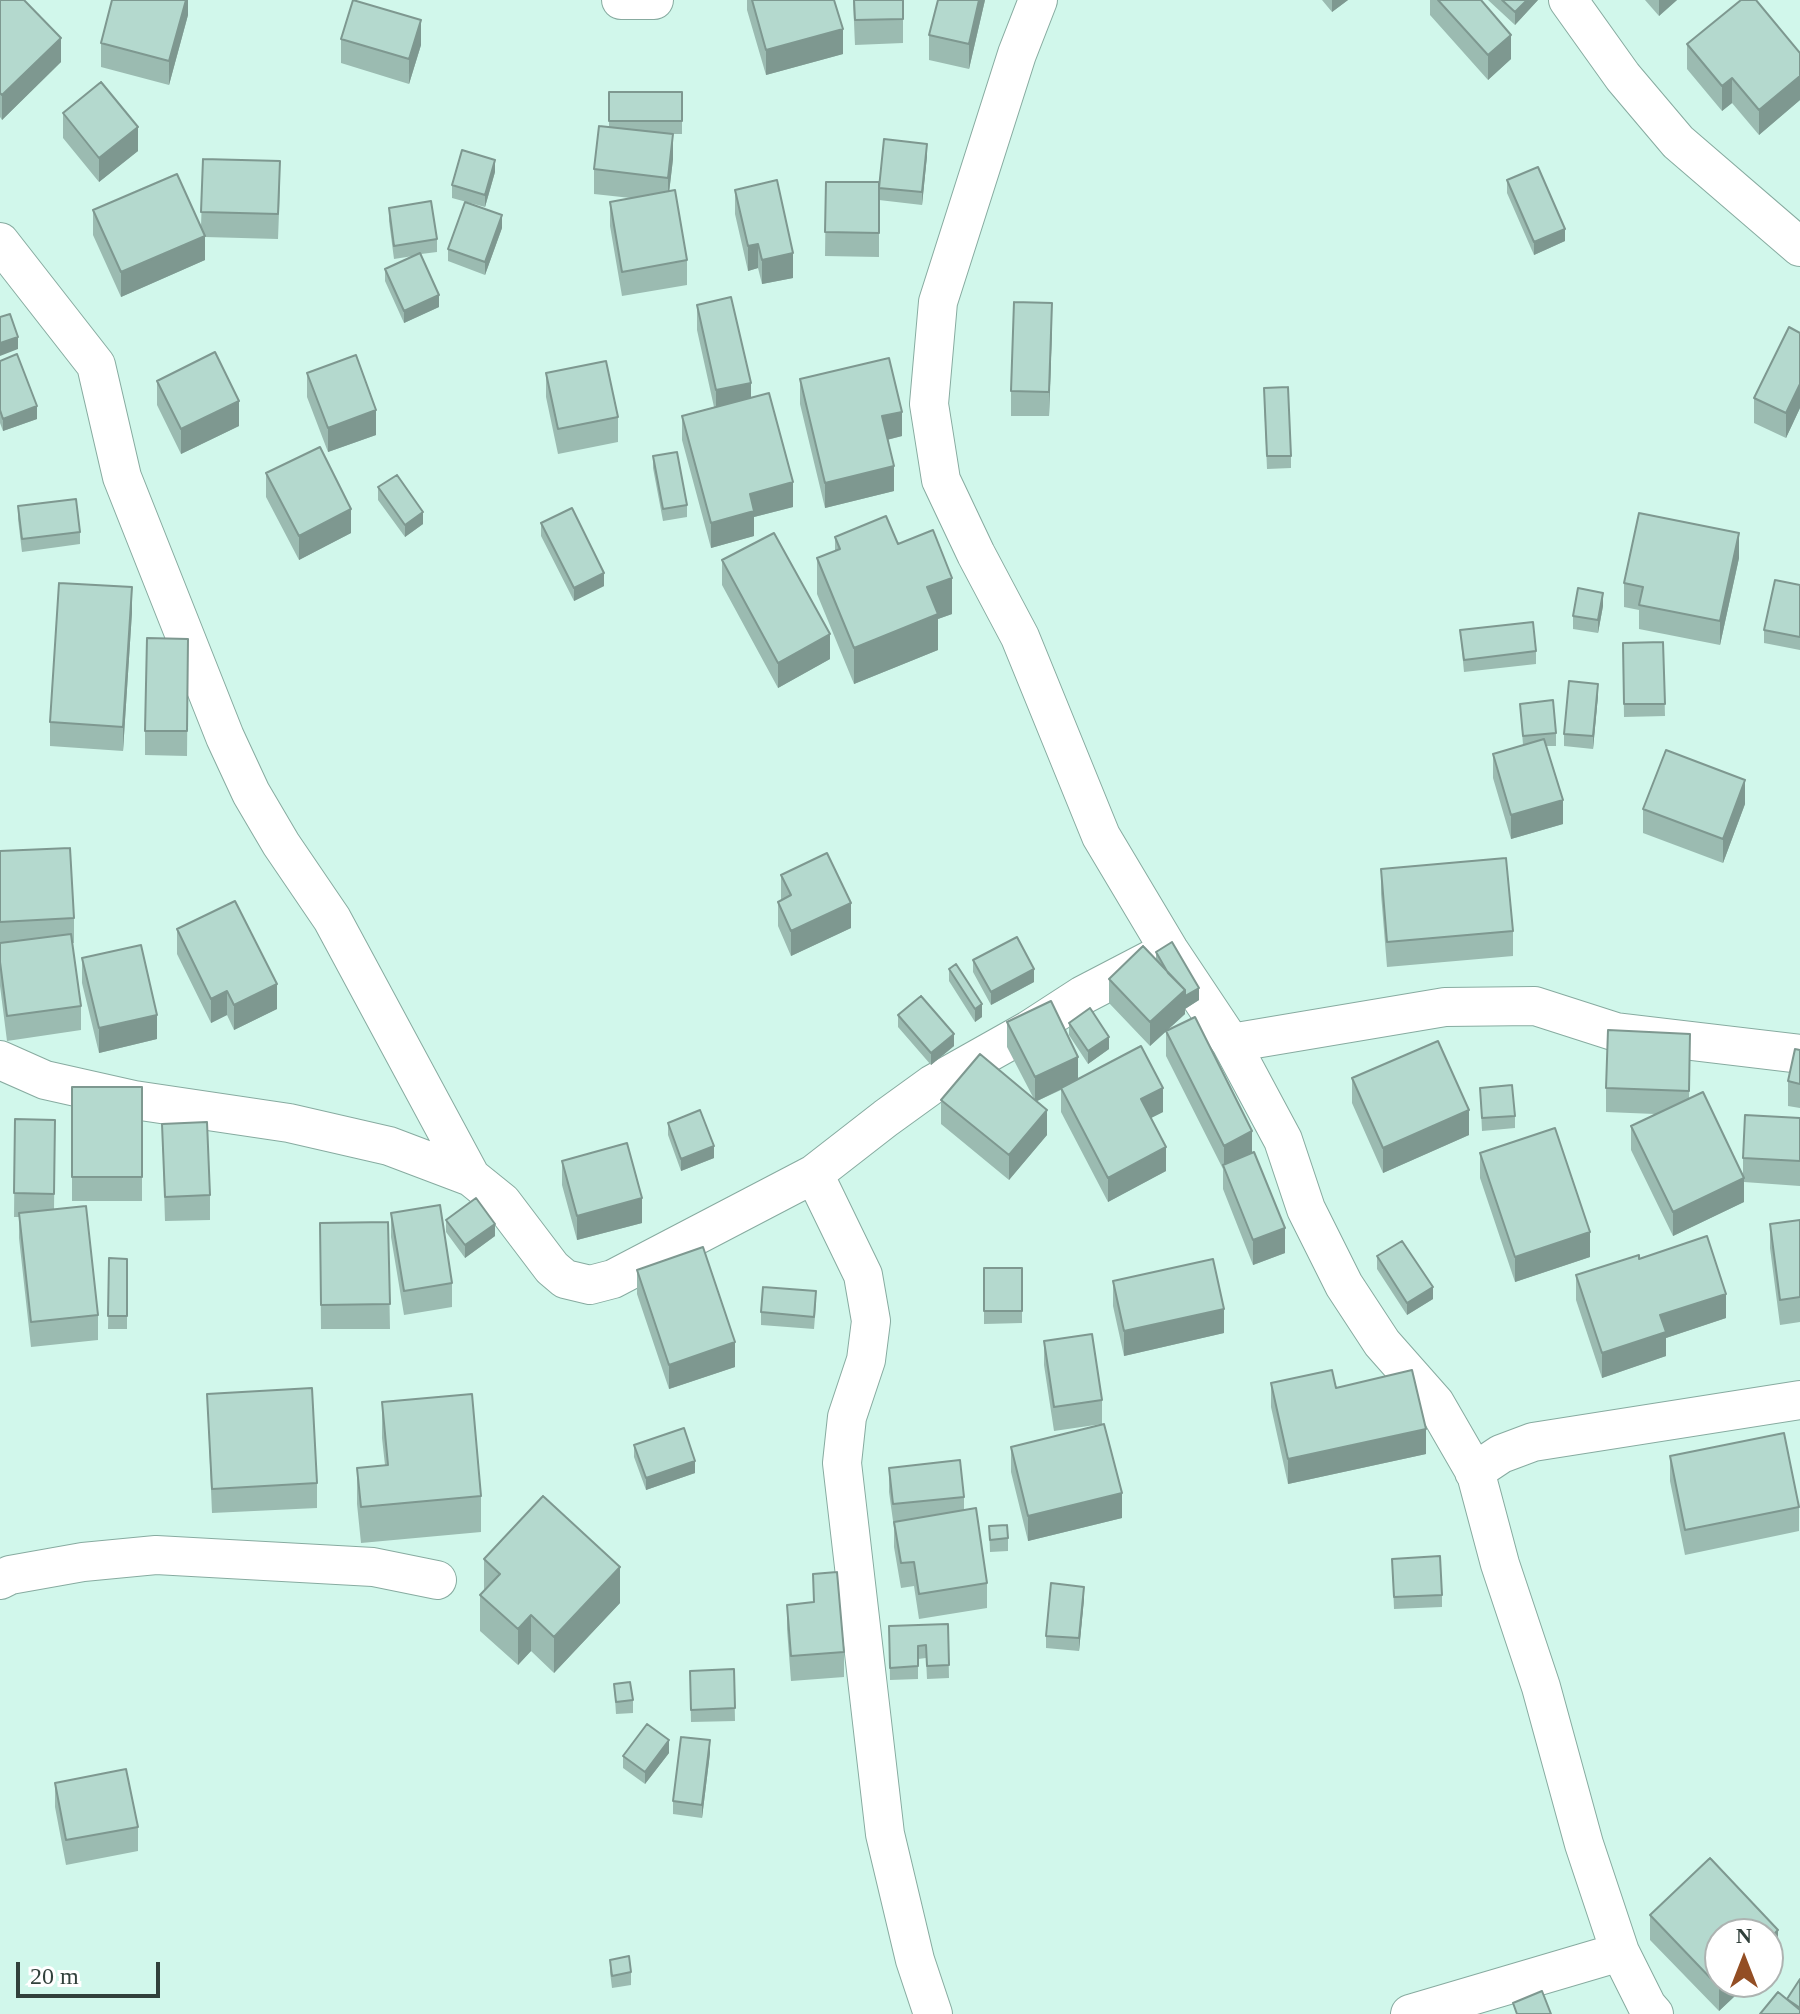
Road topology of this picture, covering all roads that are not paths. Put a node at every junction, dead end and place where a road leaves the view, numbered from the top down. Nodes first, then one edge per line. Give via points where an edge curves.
1 (621, 0) edge
2 (654, 0) edge
3 (1038, 0) edge
4 (1568, 0) edge
5 (0, 242) edge
6 (1800, 247) edge
7 (1169, 950) junction
8 (1231, 1043) junction
9 (1800, 1054) edge
10 (0, 1060) edge
11 (814, 1174) junction
12 (471, 1177) junction
13 (1800, 1400) edge
14 (1474, 1472) junction
15 (0, 1580) edge
16 (437, 1580) dead end
17 (1620, 1952) junction
18 (933, 2014) edge
19 (1410, 2014) edge
20 (1654, 2014) edge

1 - 2 street
3 - 7 street via 938,302 929,404 941,480 1020,637 1101,836
4 - 6 street via 1678,142
5 - 12 street via 96,365 122,477 225,737 251,793 332,919
7 - 8 street
7 - 11 street via 933,1084
8 - 9 street via 1445,1007 1535,1006 1616,1032
8 - 14 street via 1283,1140 1306,1209 1344,1285 1382,1343 1435,1403
10 - 12 street via 45,1080 134,1100 289,1123 389,1146
11 - 12 street via 613,1279 590,1285 565,1279 552,1268 502,1202
11 - 18 street via 863,1275 871,1321 866,1360 847,1417 842,1463 885,1834
13 - 14 street via 1533,1442
14 - 17 street
15 - 16 street via 83,1562 156,1555 373,1567
17 - 19 street
17 - 20 street

